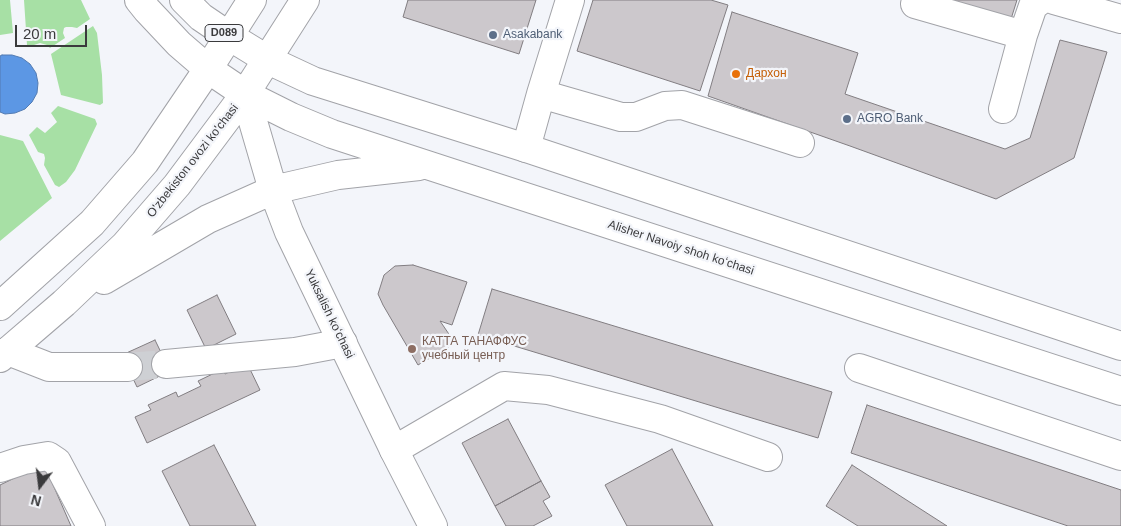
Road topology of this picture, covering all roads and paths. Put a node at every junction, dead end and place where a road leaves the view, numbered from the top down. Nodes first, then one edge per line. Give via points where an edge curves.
1 (139, 0) edge
2 (184, 0) edge
3 (252, 0) edge
4 (305, 0) edge
5 (570, 0) edge
6 (1041, 0) edge
7 (1054, 0) edge
8 (914, 4) dead end
9 (1121, 19) edge
10 (1023, 35) junction
11 (229, 36) junction
12 (268, 60) junction
13 (208, 69) junction
14 (245, 94) junction
15 (541, 94) junction
16 (1003, 109) dead end
17 (800, 143) dead end
18 (526, 148) junction
19 (429, 165) junction
20 (273, 190) junction
21 (64, 303) junction
22 (0, 306) edge
23 (343, 343) junction
24 (1121, 346) edge
25 (4, 354) edge
26 (166, 364) tunnel mouth
27 (128, 367) tunnel mouth
28 (859, 368) dead end
29 (1121, 391) edge
30 (394, 450) junction
31 (1121, 456) edge
32 (768, 457) dead end
33 (0, 468) edge
34 (429, 525) edge
35 (91, 526) edge

1 - 13 main road via 179,44
2 - 11 main road, D089 via 201,17
3 - 11 main road
4 - 12 main road, O'zbekiston ovozi ko'chasi
5 - 15 main road
6 - 10 main road via 1033,6
7 - 9 main road
8 - 10 main road
10 - 16 main road
11 - 12 main road, D089
11 - 13 main road
12 - 14 main road, O'zbekiston ovozi ko'chasi
12 - 18 main road via 313,81
13 - 14 main road, Alisher Navoiy shoh koʻchasi
13 - 22 main road via 145,162 92,223
14 - 19 main road, Alisher Navoiy shoh koʻchasi via 332,134
14 - 20 main road, Yuksalish koʻchasi
14 - 21 main road, O'zbekiston ovozi ko'chasi via 177,185 125,245
15 - 17 main road via 621,117 636,117 665,106 682,105
15 - 18 main road
18 - 24 main road
19 - 20 main road via 338,175
19 - 29 main road, Alisher Navoiy shoh koʻchasi
20 - 21 main road via 208,219
20 - 23 main road, Yuksalish koʻchasi via 289,232
21 - 25 main road, O'zbekiston ovozi ko'chasi
23 - 26 main road via 295,352
23 - 30 main road, Yuksalish koʻchasi
25 - 27 main road via 49,367
28 - 31 main road
30 - 32 main road via 504,386 548,390 660,418
30 - 34 main road, Yuksalish koʻchasi
33 - 35 main road via 48,456 58,462

